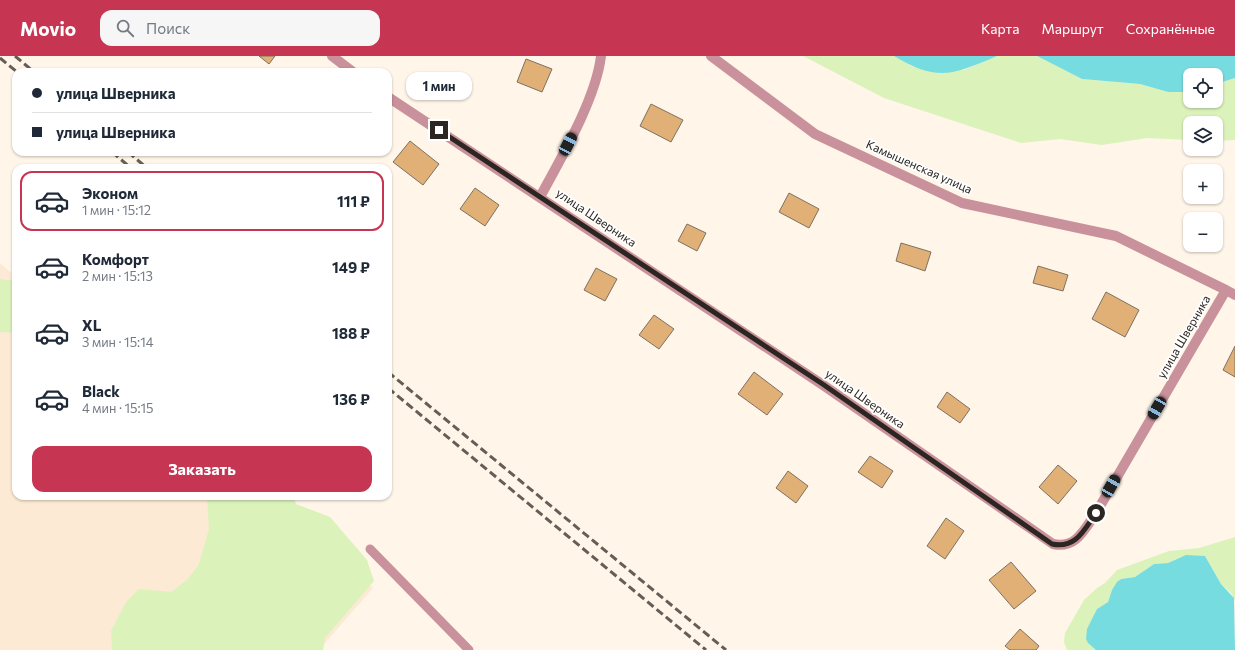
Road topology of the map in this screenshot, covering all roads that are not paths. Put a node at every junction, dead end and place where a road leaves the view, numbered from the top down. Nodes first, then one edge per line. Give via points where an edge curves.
1 (332, 56) edge
2 (601, 56) edge
3 (711, 56) edge
4 (348, 68) edge
5 (392, 99) edge
6 (540, 197) junction
7 (1231, 293) edge
8 (370, 549) dead end
9 (469, 650) edge

1 - 4 street
2 - 6 street via 597,78 575,131
3 - 7 street, Камышенская улица via 815,134 962,202 1116,236
5 - 6 street, улица Шверника
6 - 7 street, улица Шверника via 824,385 1036,534 1052,544 1063,546 1072,543 1096,513
8 - 9 lane

